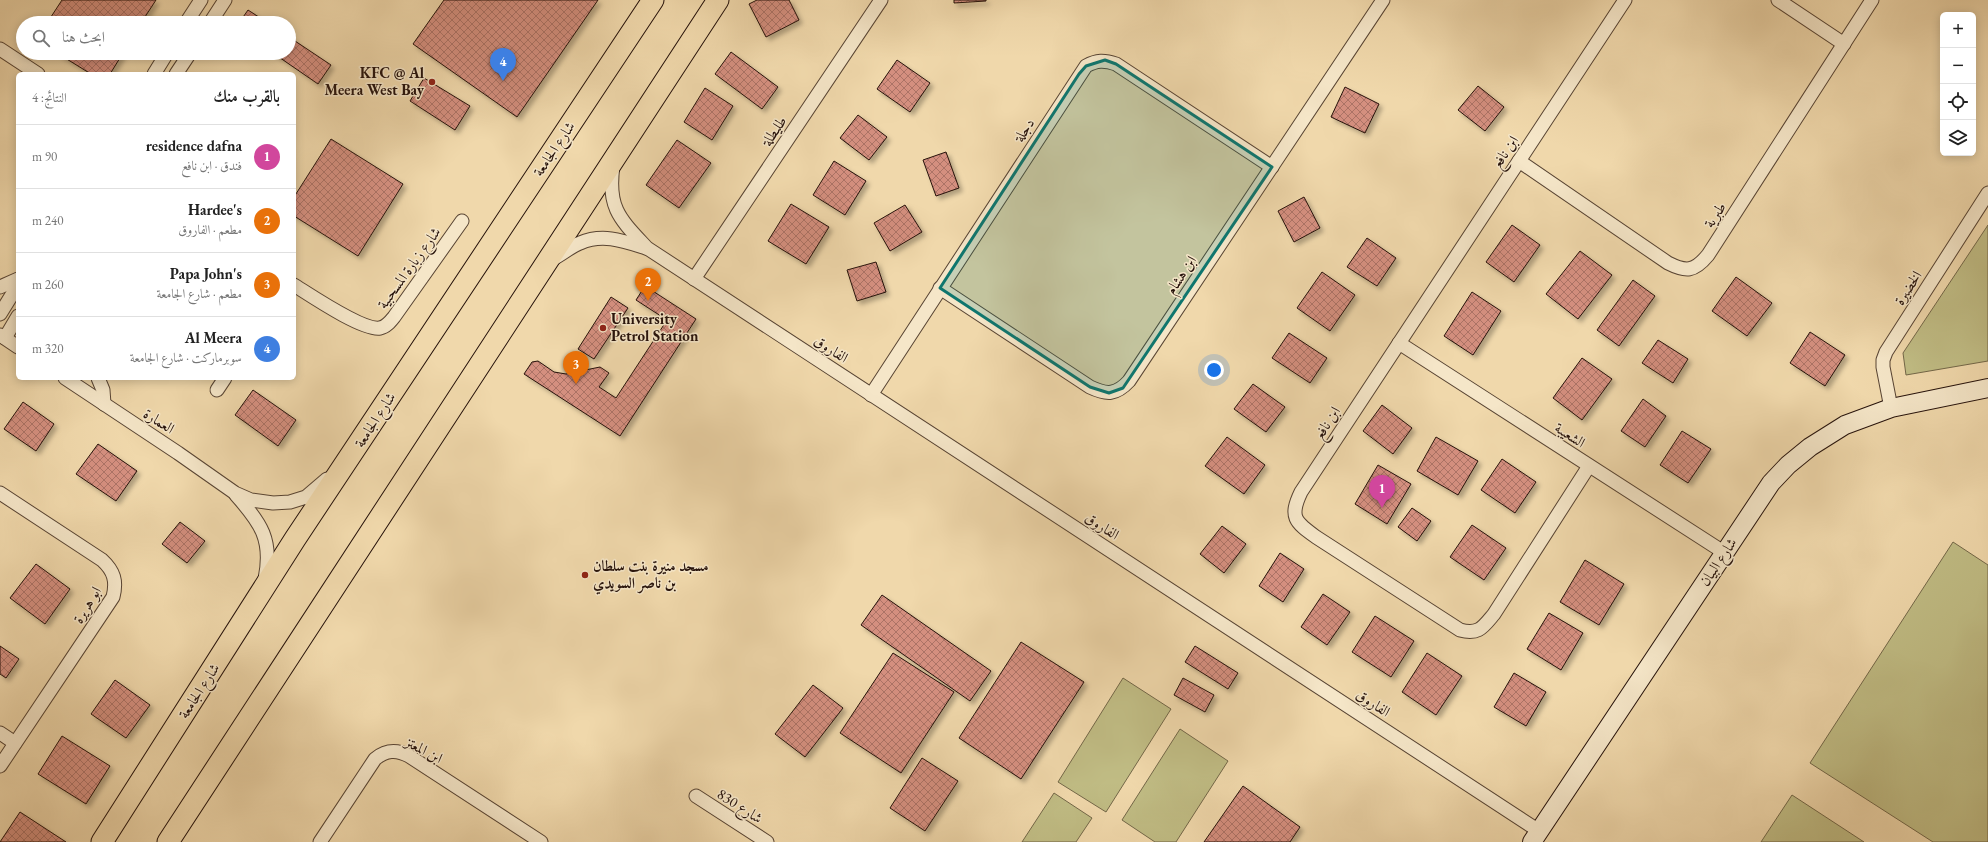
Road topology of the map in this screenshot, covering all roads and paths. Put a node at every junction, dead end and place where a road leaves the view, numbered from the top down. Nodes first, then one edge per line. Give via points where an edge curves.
1 (201, 0) edge
2 (225, 0) edge
3 (653, 0) edge
4 (718, 0) edge
5 (881, 0) edge
6 (1383, 0) edge
7 (1625, 0) edge
8 (1778, 0) edge
9 (1872, 0) edge
10 (191, 16) edge
11 (215, 16) edge
12 (1844, 44) junction
13 (0, 49) edge
14 (16, 60) edge
15 (17, 60) edge
16 (163, 60) edge
17 (185, 60) edge
18 (35, 72) edge
19 (155, 72) edge
20 (177, 72) edge
21 (613, 161) junction
22 (1519, 161) junction
23 (1272, 167) junction
24 (1988, 193) edge
25 (462, 221) dead end
26 (647, 248) junction
27 (546, 263) junction
28 (694, 279) junction
29 (16, 280) edge
30 (0, 286) edge
31 (296, 286) edge
32 (16, 288) edge
33 (940, 288) junction
34 (0, 314) edge
35 (16, 318) edge
36 (2, 336) edge
37 (1399, 343) junction
38 (16, 346) edge
39 (67, 380) edge
40 (99, 380) edge
41 (224, 380) edge
42 (1987, 388) edge
43 (217, 390) dead end
44 (871, 395) junction
45 (104, 404) junction
46 (1891, 408) junction
47 (352, 455) junction
48 (1589, 466) junction
49 (0, 493) edge
50 (235, 493) junction
51 (1725, 553) junction
52 (246, 618) junction
53 (0, 733) edge
54 (15, 743) junction
55 (0, 766) edge
56 (696, 796) dead end
57 (1536, 837) edge
58 (102, 842) edge
59 (168, 842) edge
60 (320, 842) edge
61 (541, 842) edge
62 (766, 842) edge

1 - 10 street
2 - 11 street
3 - 47 main road, شارع الجامعة
4 - 21 main road
5 - 28 street, طليطلة
6 - 23 street, ابن هشام
7 - 22 street, ابن نافع
8 - 12 street
9 - 12 street, طبرية
12 - 22 street, طبرية via 1708,255 1693,269 1681,269 1668,262
13 - 14 street
15 - 18 street
16 - 19 street
17 - 20 street
21 - 26 street, الفاروق via 610,182 613,205 621,220
21 - 27 main road
22 - 37 street, ابن نافع
23 - 33 street, ابن هشام via 1129,381 1116,392 1099,391 1090,387
23 - 33 street, دجلة via 1116,64 1105,60 1096,61 1086,66 1079,74
24 - 46 street, الخضيرة via 1886,352 1883,367
25 - 31 street, شارع زبارة المسحبية via 387,326 379,329 370,328
26 - 27 street, الفاروق via 618,239 592,239 579,243
26 - 28 street, الفاروق
27 - 59 main road
28 - 44 street, الفاروق
29 - 30 street
32 - 34 street
33 - 44 street, دجلة
35 - 36 street
36 - 38 street
37 - 48 street, الشعيبة
37 - 48 street, ابن نافع via 1296,503 1294,510 1298,522 1329,546 1460,630 1471,633 1478,631 1494,614
39 - 45 street, العمارة
40 - 45 street
41 - 43 street
42 - 46 street, شارع البيان
44 - 57 street, الفاروق
45 - 50 street, العمارة
46 - 51 street, شارع البيان via 1845,424 1788,465 1771,483
47 - 50 street, العمارة via 306,497 290,502 273,503 251,500
47 - 52 main road, شارع الجامعة
48 - 51 street, الشعيبة
49 - 54 street, ابو هريرة via 102,560 110,567 116,586 113,597
50 - 52 street, العمارة via 258,520 266,537 267,547 264,583
51 - 57 street, شارع البيان
52 - 58 main road, شارع الجامعة
53 - 54 street
54 - 55 street, ابو هريرة
56 - 62 street, شارع 830
60 - 61 street, ابن المعتز via 375,759 383,753 392,751 409,756

